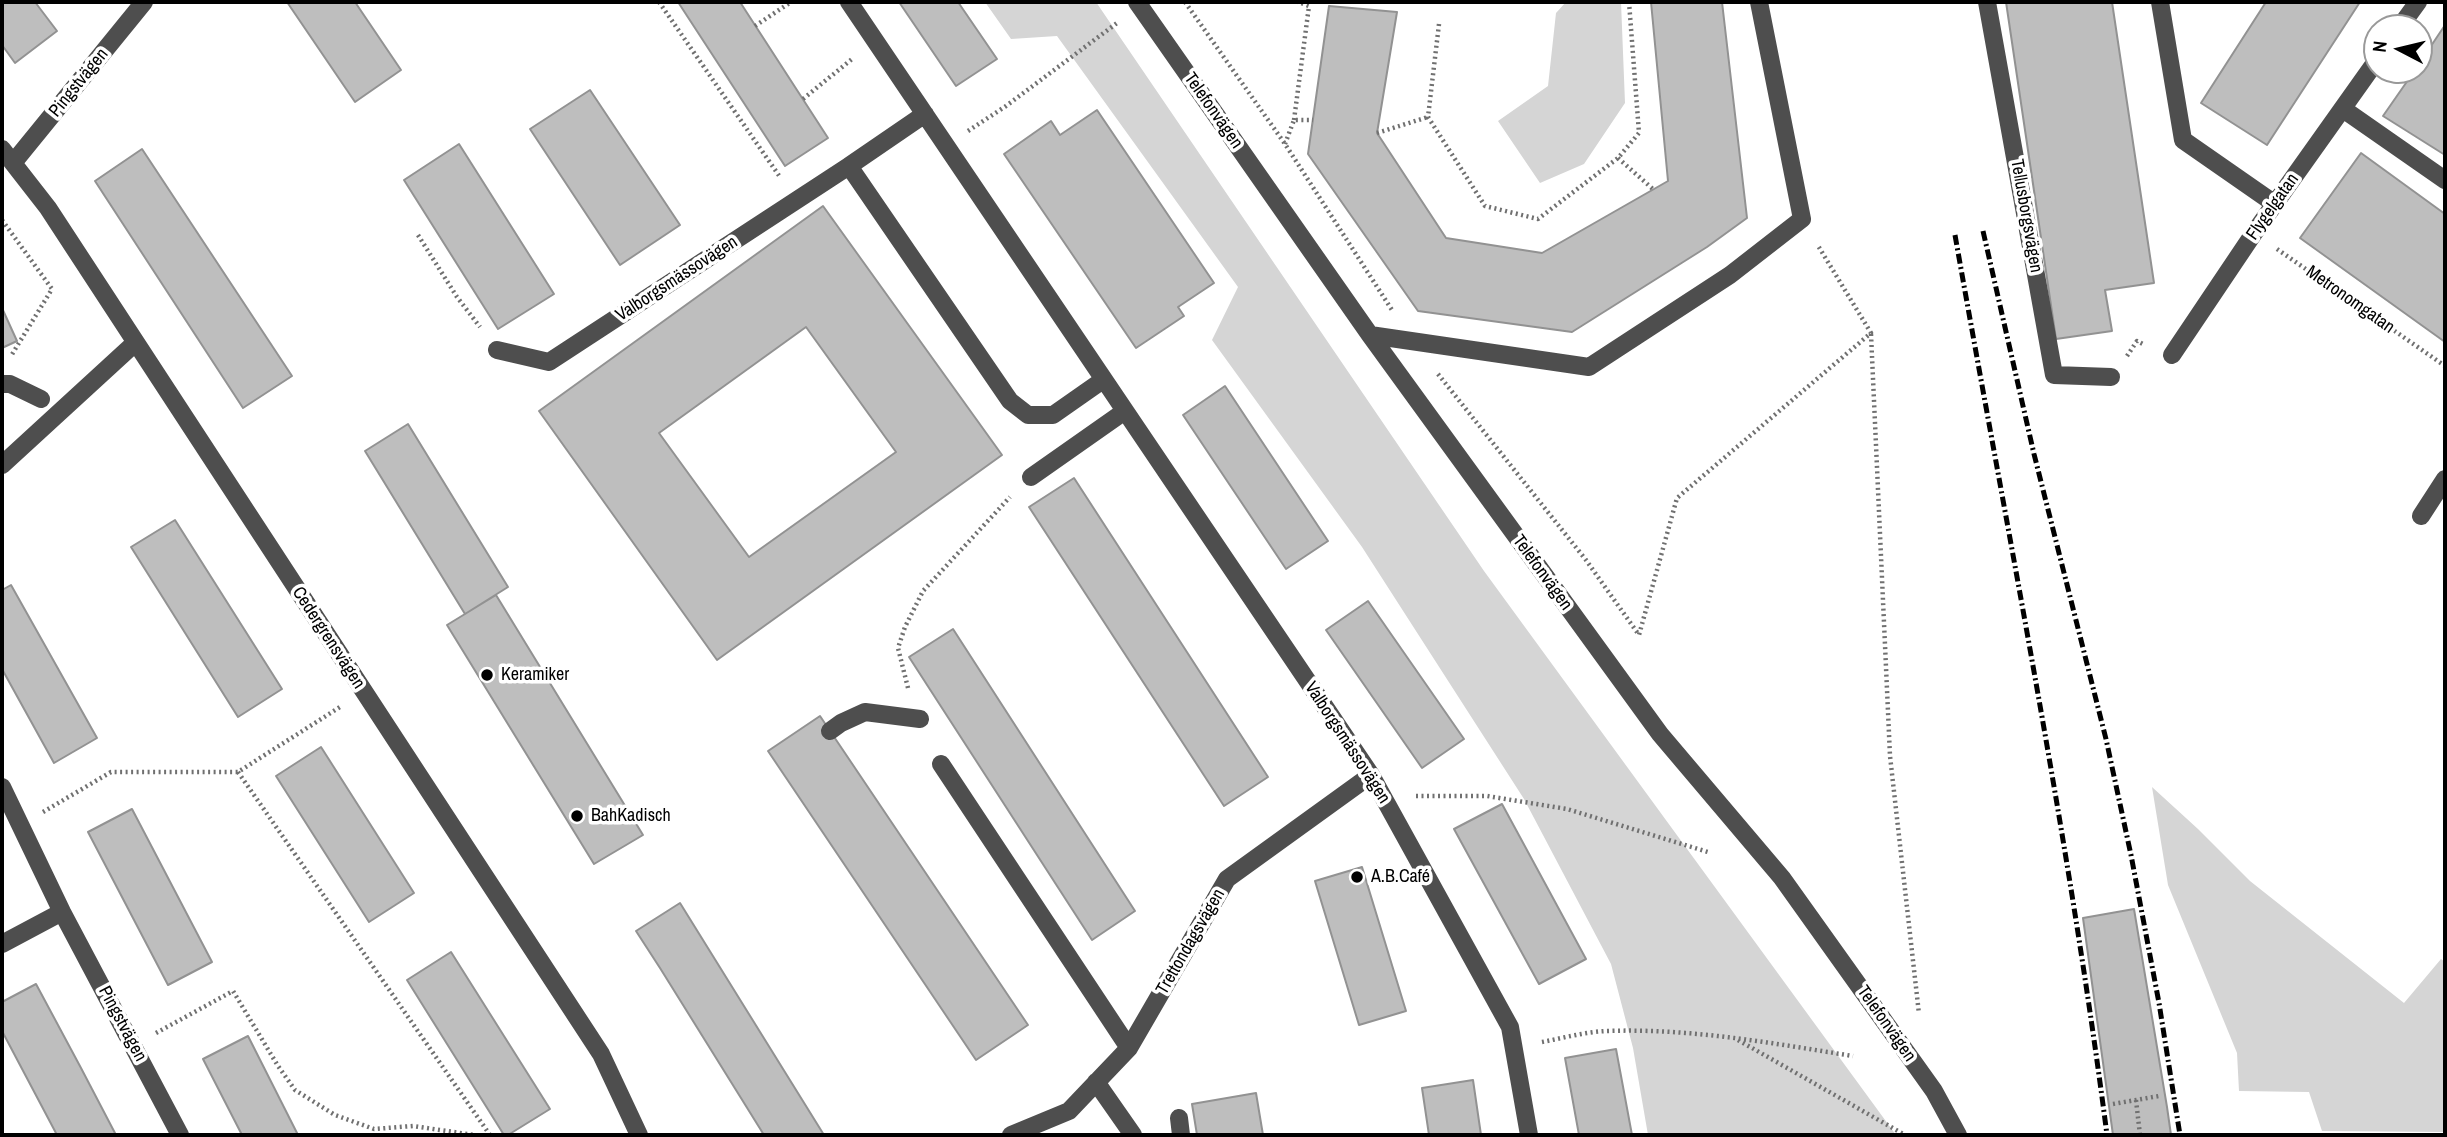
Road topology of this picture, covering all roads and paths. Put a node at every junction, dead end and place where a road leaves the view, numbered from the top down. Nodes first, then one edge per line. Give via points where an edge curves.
1 (144, 2) edge
2 (659, 2) edge
3 (791, 2) edge
4 (849, 2) edge
5 (1185, 2) edge
6 (1298, 2) edge
7 (1629, 2) edge
8 (1759, 2) edge
9 (1987, 2) edge
10 (2160, 2) edge
11 (1138, 3) edge
12 (1439, 24) dead end
13 (755, 26) dead end
14 (852, 59) dead end
15 (2363, 80) edge
16 (803, 100) dead end
17 (2343, 109) junction
18 (925, 114) junction
19 (1427, 117) junction
20 (1294, 120) junction
21 (1313, 120) dead end
22 (1377, 133) dead end
23 (960, 136) dead end
24 (1284, 144) junction
25 (7, 156) edge
26 (1618, 158) junction
27 (849, 166) junction
28 (792, 172) dead end
29 (2445, 180) edge
30 (1654, 190) dead end
31 (2275, 204) junction
32 (1802, 219) junction
33 (2, 220) edge
34 (2254, 233) junction
35 (418, 235) dead end
36 (1871, 334) junction
37 (1370, 335) junction
38 (1412, 342) junction
39 (135, 343) junction
40 (497, 350) joint
41 (2172, 355) joint
42 (2445, 366) edge
43 (3, 375) edge
44 (2111, 377) joint
45 (1104, 380) junction
46 (41, 399) dead end
47 (1125, 411) junction
48 (2, 465) edge
49 (1031, 477) joint
50 (2445, 479) edge
51 (2421, 516) dead end
52 (363, 692) junction
53 (920, 719) joint
54 (830, 731) dead end
55 (941, 764) dead end
56 (238, 772) junction
57 (1371, 775) junction
58 (2, 787) edge
59 (1413, 796) dead end
60 (22, 825) junction
61 (1708, 852) dead end
62 (62, 912) junction
63 (2, 944) edge
64 (1919, 1014) dead end
65 (1734, 1038) junction
66 (1538, 1043) dead end
67 (134, 1045) junction
68 (1129, 1048) junction
69 (1853, 1056) dead end
70 (1096, 1082) junction
71 (2159, 1096) dead end
72 (2136, 1100) junction
73 (2113, 1104) dead end
74 (180, 1135) edge
75 (474, 1135) edge
76 (490, 1135) edge
77 (639, 1135) edge
78 (1012, 1135) edge
79 (1133, 1135) edge
80 (1529, 1135) edge
81 (1905, 1135) edge
82 (1958, 1135) edge
83 (2140, 1135) edge

1 - 25 street, Pingstvägen
2 - 28 path via 781,178
3 - 13 path
4 - 18 street, Valborgsmässovägen
5 - 24 path
6 - 20 path via 1309,6
7 - 26 path via 1639,134
8 - 32 street
9 - 44 street, Tellusborgsvägen via 2054,374
10 - 31 street via 2183,140
11 - 23 path via 1006,106
11 - 37 street, Telefonvägen
12 - 19 path
14 - 16 path
15 - 17 street, Flygelgatan
17 - 29 street
17 - 31 street, Flygelgatan
18 - 27 street, Valborgsmässovägen
18 - 45 street, Valborgsmässovägen
19 - 22 path
19 - 26 path via 1485,206 1538,219
20 - 21 path
20 - 24 path
24 - 38 path
25 - 39 street, Cedergrensvägen via 48,208
26 - 30 path
27 - 40 street, Valborgsmässovägen via 549,362
27 - 45 street via 1010,401 1028,415 1053,415
31 - 34 street, Flygelgatan
32 - 36 path
32 - 38 street via 1730,275 1588,368
33 - 43 path via 52,289
34 - 41 street, Flygelgatan
34 - 42 path, Metronomgatan
35 - 40 path
36 - 38 path via 1677,498 1639,635 1586,560
36 - 64 path via 1889,755
37 - 38 street
37 - 82 street, Telefonvägen via 1660,734 1783,878 1934,1091
39 - 48 street
39 - 52 street, Cedergrensvägen
41 - 44 path via 2137,341
43 - 46 street via 10,384
45 - 47 street, Valborgsmässovägen
47 - 49 street
47 - 57 street, Valborgsmässovägen
49 - 53 path via 923,591 905,626 898,648
50 - 51 street
52 - 56 path
52 - 77 street, Cedergrensvägen via 601,1054
53 - 54 street via 865,712
55 - 68 street
56 - 60 path via 111,772
56 - 76 path
57 - 68 street, Trettondagsvägen via 1227,879
57 - 80 street, Valborgsmässovägen via 1510,1027
58 - 60 street, Pingstvägen
59 - 61 path via 1487,796 1567,809
60 - 62 street, Pingstvägen
62 - 63 street
62 - 67 street, Pingstvägen
65 - 66 path via 1668,1030 1603,1031
65 - 69 path
65 - 81 path
67 - 74 street, Pingstvägen
67 - 75 path via 233,991 295,1090 335,1115 374,1129 413,1126
68 - 70 street, Trettondagsvägen
70 - 78 street, Trettondagsvägen via 1069,1111
70 - 79 street
71 - 72 path
72 - 73 path
72 - 83 path

